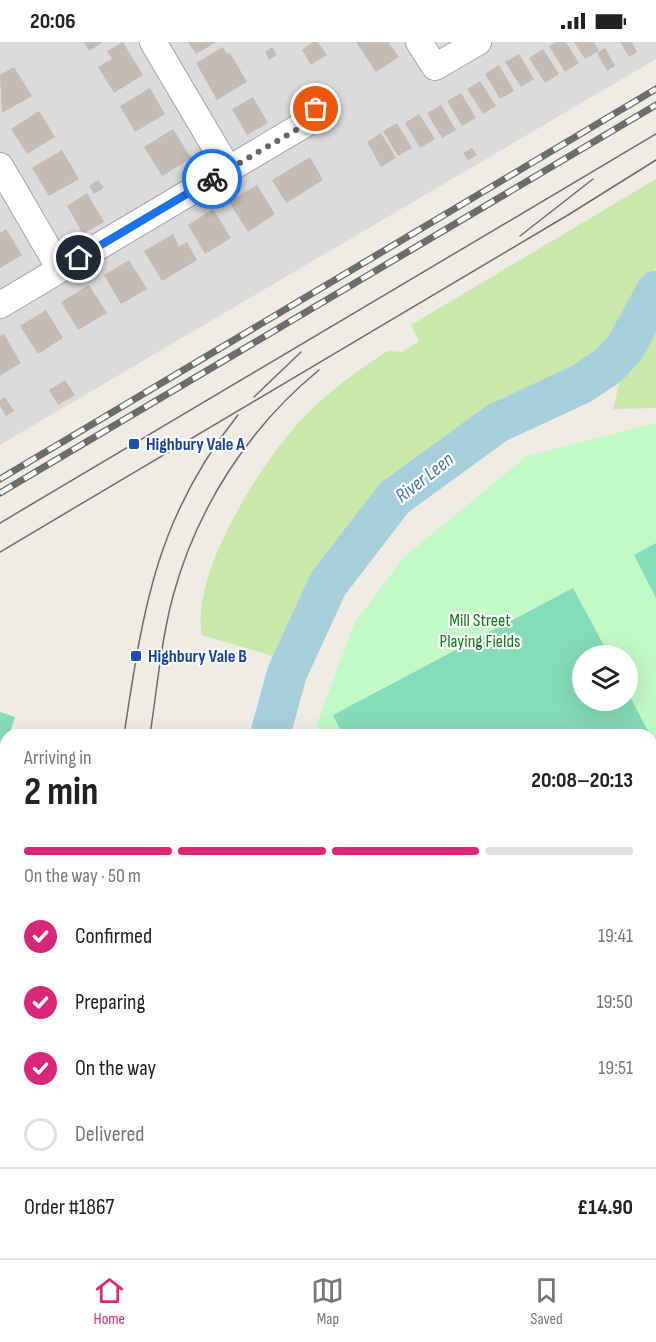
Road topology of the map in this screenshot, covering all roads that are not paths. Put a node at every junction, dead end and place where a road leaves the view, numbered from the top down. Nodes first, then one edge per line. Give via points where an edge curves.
1 (153, 42) edge
2 (419, 42) edge
3 (478, 42) edge
4 (320, 116) dead end
5 (0, 166) edge
6 (228, 169) junction
7 (60, 269) junction
8 (0, 305) edge

1 - 6 street
2 - 3 street via 435,67
4 - 6 street
5 - 7 street
6 - 7 street
7 - 8 street

